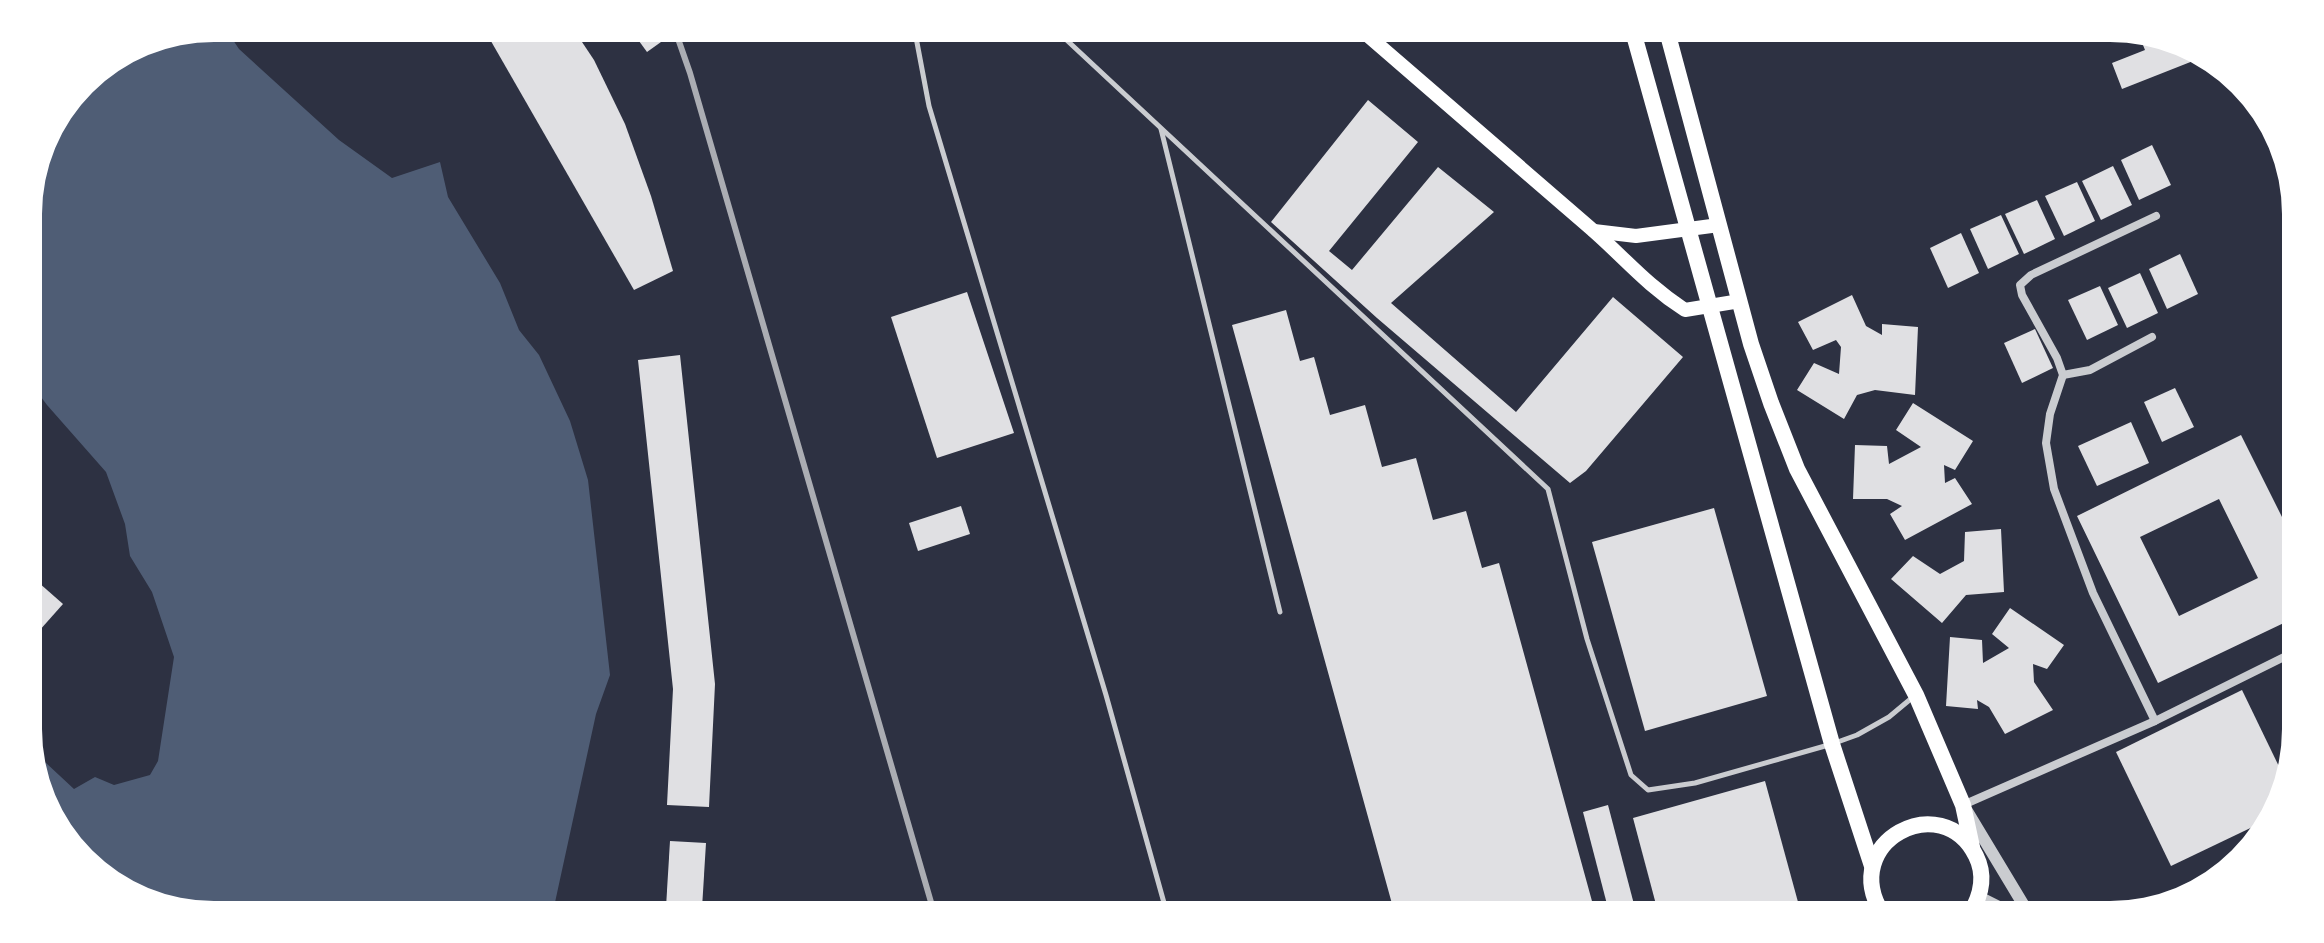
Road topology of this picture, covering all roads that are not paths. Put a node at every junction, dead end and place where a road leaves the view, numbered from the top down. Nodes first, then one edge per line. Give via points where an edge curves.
1 (917, 42) edge
2 (1069, 42) edge
3 (1375, 42) edge
4 (1636, 42) edge
5 (1670, 42) edge
6 (1161, 128) junction
7 (2156, 216) dead end
8 (1719, 225) junction
9 (1689, 228) junction
10 (1593, 230) junction
11 (1740, 301) junction
12 (1712, 306) junction
13 (2152, 337) dead end
14 (2063, 375) junction
15 (1280, 612) dead end
16 (2282, 658) edge
17 (1916, 695) junction
18 (2155, 721) junction
19 (1832, 744) junction
20 (1963, 805) junction
21 (1972, 847) junction
22 (1872, 866) junction
23 (1872, 891) junction
24 (1979, 897) junction
25 (1163, 901) edge
26 (1870, 901) edge
27 (1877, 901) edge
28 (1977, 901) edge
29 (1987, 901) edge
30 (2021, 901) edge

1 - 25 lane via 929,106
2 - 6 lane
3 - 10 main road
4 - 9 highway
5 - 8 highway
6 - 15 lane
6 - 19 lane via 1548,489 1587,639 1631,775 1648,790 1695,783
7 - 14 street via 2020,285
8 - 9 main road
8 - 11 highway
9 - 10 main road via 1636,236
9 - 12 highway
10 - 12 main road via 1643,280 1685,310
11 - 12 main road
11 - 17 highway via 1797,469
12 - 19 highway
13 - 14 street via 2090,370
14 - 18 street via 2046,443 2054,489 2093,593
16 - 18 street
17 - 19 lane via 1889,717
17 - 20 highway
18 - 20 street
19 - 22 highway
20 - 21 highway
20 - 30 street
21 - 22 highway via 1943,826 1907,827 1885,843
21 - 24 highway via 1980,862
22 - 23 highway
23 - 26 lane
23 - 27 highway
24 - 28 highway
24 - 29 street

